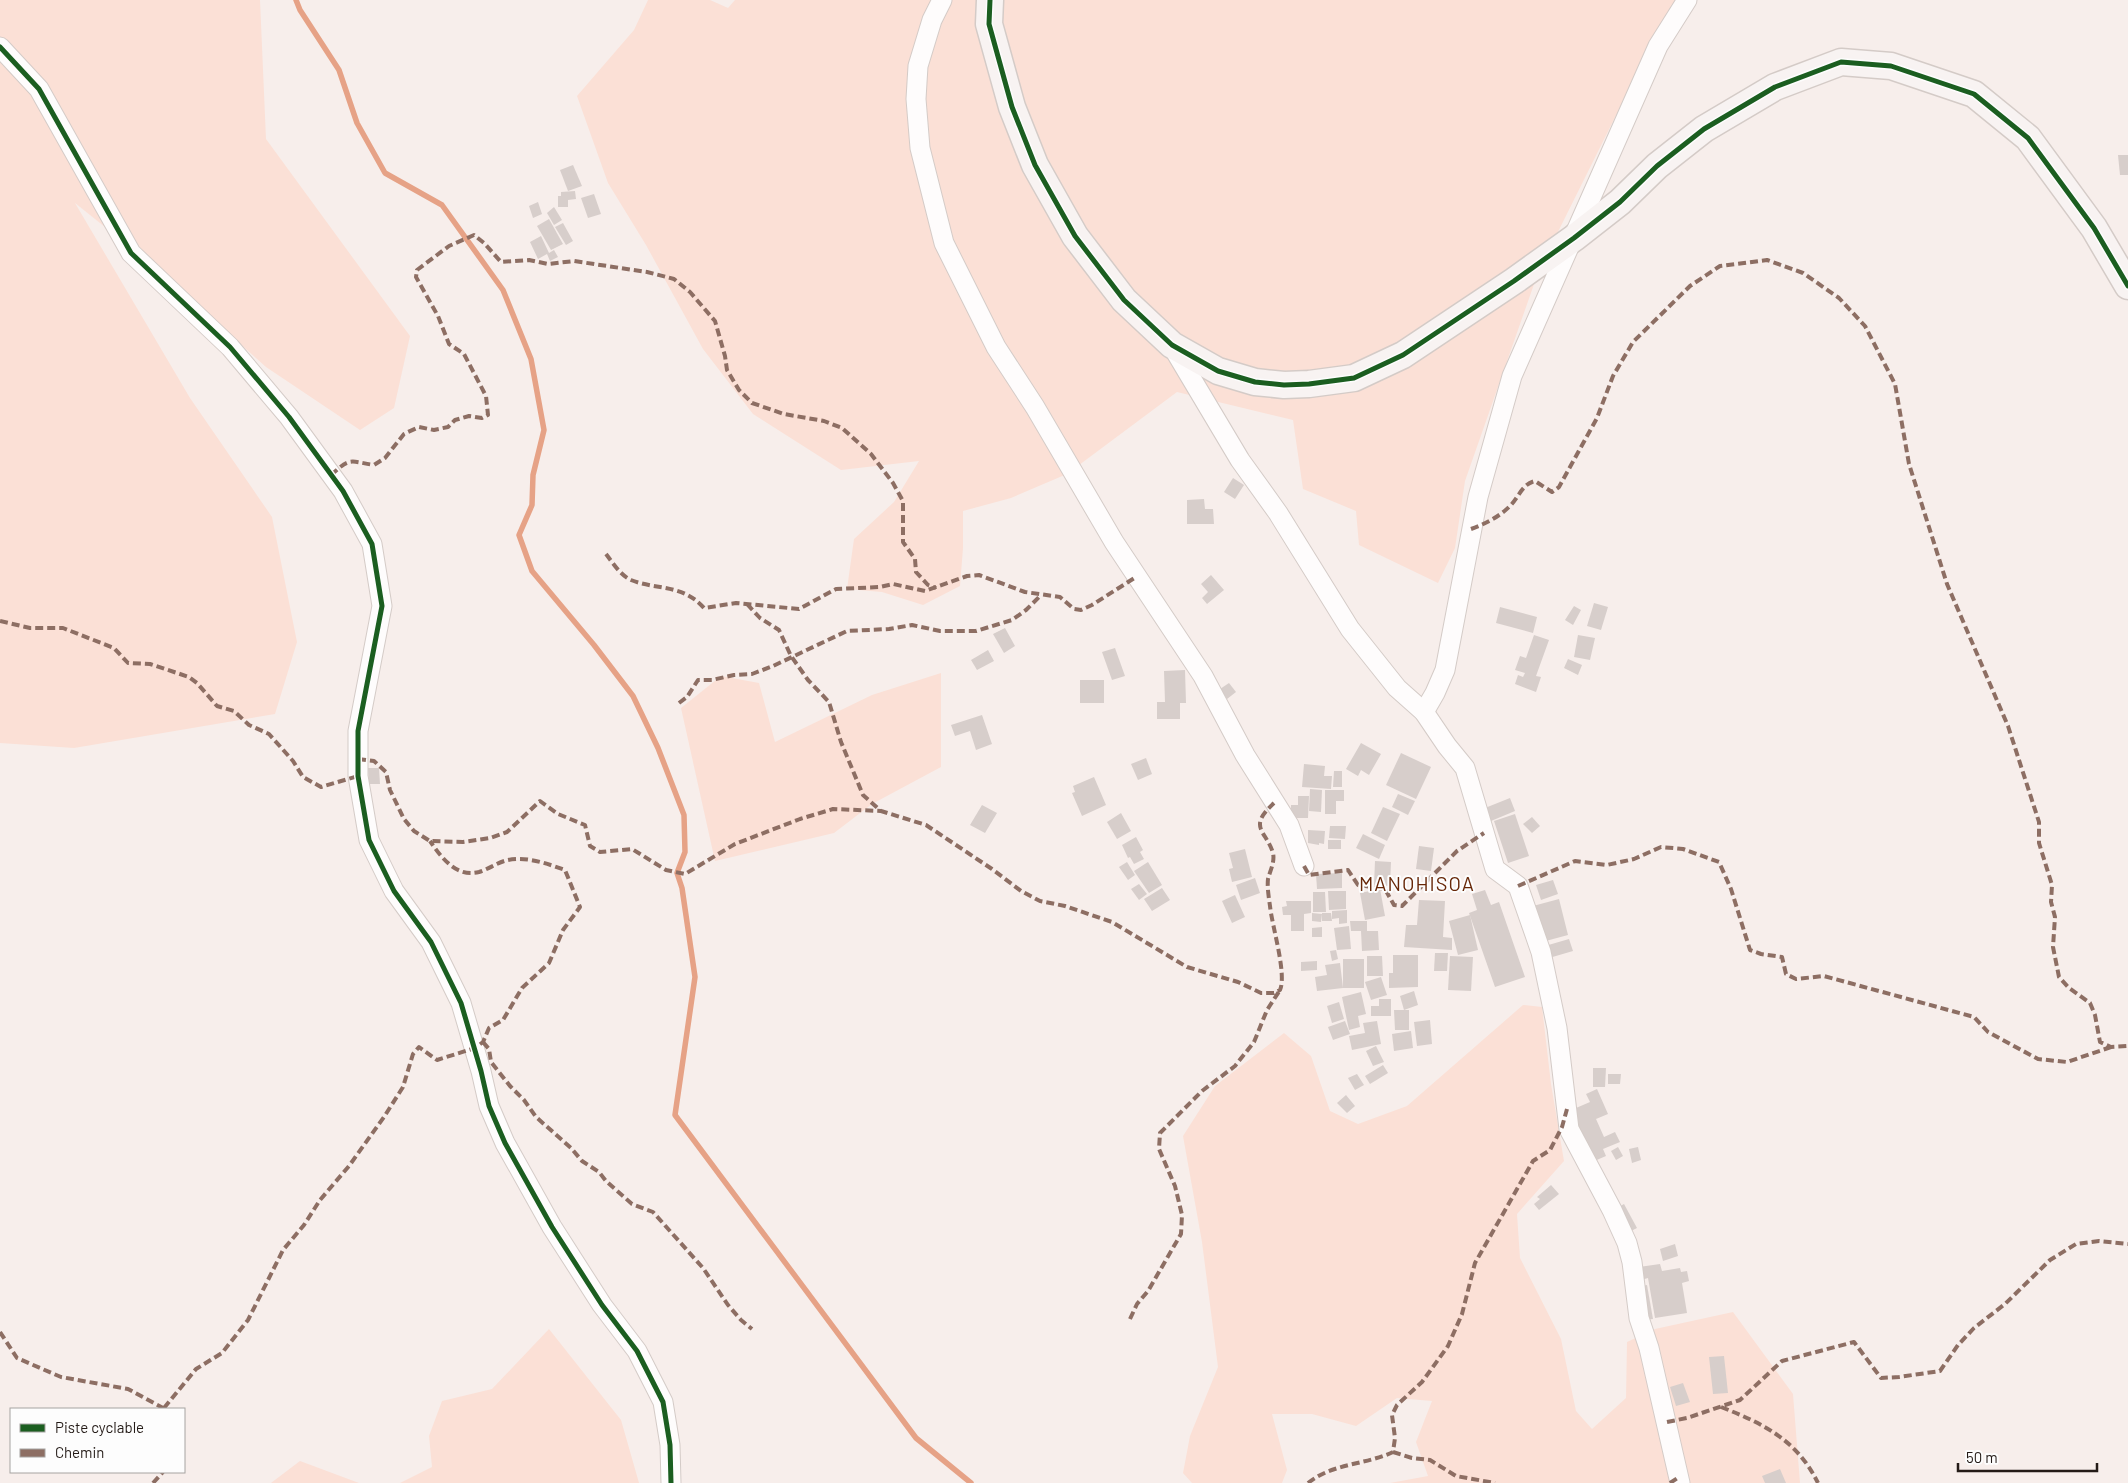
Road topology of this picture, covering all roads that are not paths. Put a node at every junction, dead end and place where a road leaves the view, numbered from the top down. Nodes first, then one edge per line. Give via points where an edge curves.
1 (942, 0) edge
2 (990, 0) edge
3 (1687, 0) edge
4 (0, 48) edge
5 (1574, 238) junction
6 (2128, 286) edge
7 (1172, 345) junction
8 (1424, 712) junction
9 (1304, 866) dead end
10 (671, 1483) edge
11 (1680, 1483) edge

1 - 9 street via 932,20 918,66 916,99 920,148 944,243 996,347 1119,549 1203,676 1245,755 1289,825
2 - 7 street via 989,24 1012,107 1035,165 1075,236 1124,300
3 - 5 street via 1658,46
4 - 10 street via 39,89 132,254 230,347 289,417 343,491 372,544 382,606 358,731 358,776 369,840 394,891 431,942 461,1003 489,1106 510,1151 552,1227 602,1305 637,1351 663,1402 670,1444
5 - 6 street via 1704,129 1775,87 1841,62 1891,66 1974,94 2028,138 2094,228
5 - 7 street via 1403,355 1354,378 1309,384 1255,382 1218,371
5 - 8 street via 1512,376 1478,497 1445,670
7 - 8 street via 1240,460 1278,513 1350,629 1397,688
8 - 11 street via 1465,768 1495,868 1518,886 1541,952 1557,1028 1569,1129 1600,1187 1632,1262 1639,1318

